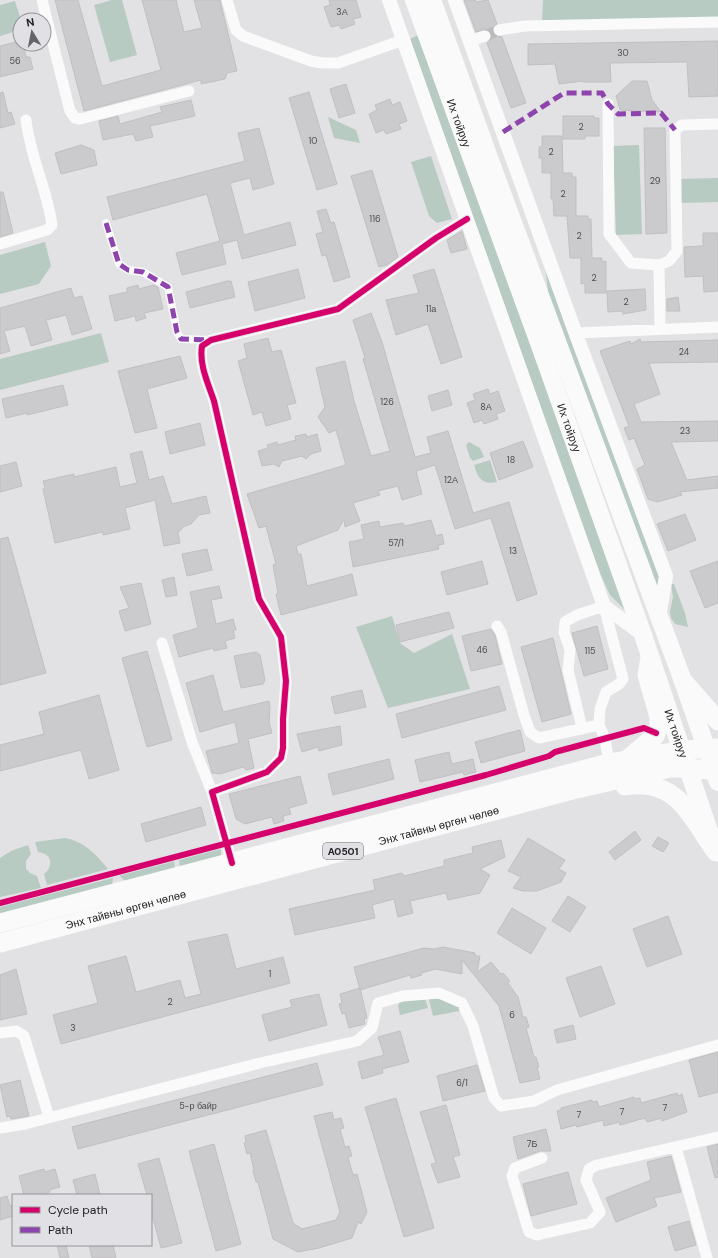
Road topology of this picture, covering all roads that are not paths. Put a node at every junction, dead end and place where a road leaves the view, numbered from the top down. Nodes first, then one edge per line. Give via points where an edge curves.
1 (42, 0) edge
2 (227, 0) edge
3 (389, 0) edge
4 (414, 0) edge
5 (432, 0) edge
6 (456, 0) edge
7 (718, 22) edge
8 (499, 30) tunnel mouth
9 (485, 36) tunnel mouth
10 (403, 40) junction
11 (470, 41) junction
12 (189, 91) dead end
13 (608, 104) dead end
14 (26, 120) dead end
15 (718, 124) edge
16 (467, 219) junction
17 (106, 223) dead end
18 (0, 244) edge
19 (659, 265) junction
20 (718, 327) edge
21 (660, 328) junction
22 (576, 333) junction
23 (211, 340) junction
24 (604, 606) junction
25 (659, 617) junction
26 (497, 626) dead end
27 (643, 635) junction
28 (162, 643) dead end
29 (650, 657) junction
30 (682, 681) junction
31 (718, 722) edge
32 (599, 724) junction
33 (582, 728) junction
34 (712, 748) edge
35 (682, 750) junction
36 (618, 761) junction
37 (687, 768) junction
38 (716, 774) edge
39 (572, 790) junction
40 (212, 792) junction
41 (717, 854) edge
42 (232, 863) junction
43 (0, 923) edge
44 (0, 943) edge
45 (0, 1033) edge
46 (718, 1045) edge
47 (49, 1117) junction
48 (0, 1128) edge
49 (718, 1138) edge
50 (676, 1147) junction
51 (542, 1158) dead end
52 (707, 1258) edge

1 - 12 street via 70,112 75,118 80,119
2 - 10 street via 236,30 243,36 311,61 338,63
3 - 10 street
4 - 27 main road, Их тойруу
5 - 25 main road, Их тойруу
6 - 11 street
7 - 8 street via 525,26
9 - 11 street
10 - 16 street
11 - 22 street
13 - 19 street via 609,234 631,263
14 - 18 street via 52,225 47,230
15 - 19 street via 682,125 675,130 678,251 669,261
16 - 23 street via 436,238 338,309
16 - 24 street
17 - 23 street via 119,264 128,270 143,272 168,287 181,340
19 - 21 street
20 - 21 street
21 - 22 street
22 - 25 street via 666,576
23 - 40 street via 202,346 204,372 214,401 259,599 281,638 286,681 284,748 281,758 267,772
24 - 27 street
24 - 32 street via 623,679 606,692 600,709
24 - 33 street via 564,622 564,632 570,650 568,670
25 - 30 main road, Их тойруу
26 - 33 street via 501,632 530,732 538,738
27 - 29 main road, Их тойруу
28 - 40 street via 192,742
29 - 35 main road, Их тойруу
29 - 36 highway via 647,675 659,717 656,736 641,750
30 - 31 highway
30 - 34 main road, Их тойруу
32 - 33 street
32 - 36 street
34 - 35 highway, Энх тайвны өргөн чөлөө / A0501
34 - 38 main road, Их тойруу
35 - 36 highway, Энх тайвны өргөн чөлөө / A0501
35 - 37 main road, Их тойруу
36 - 42 highway, Энх тайвны өргөн чөлөө / A0501
37 - 38 highway, Энх тайвны өргөн чөлөө / A0501
37 - 39 highway, Энх тайвны өргөн чөлөө / A0501 via 670,768
37 - 41 main road, Их тойруу
39 - 41 highway via 600,790 632,785 667,790 689,812
39 - 44 highway, Энх тайвны өргөн чөлөө / A0501
40 - 42 street
42 - 43 highway, Энх тайвны өргөн чөлөө / A0501
45 - 47 street via 16,1031 24,1036
46 - 47 street via 557,1090 534,1101 501,1106 494,1098 473,1026 462,1003 439,993 403,996 378,1003 372,1028 357,1041
47 - 48 street
49 - 50 street
50 - 51 street via 589,1169 586,1180 600,1212 590,1223 537,1235 529,1232 512,1176 515,1168
50 - 52 street

